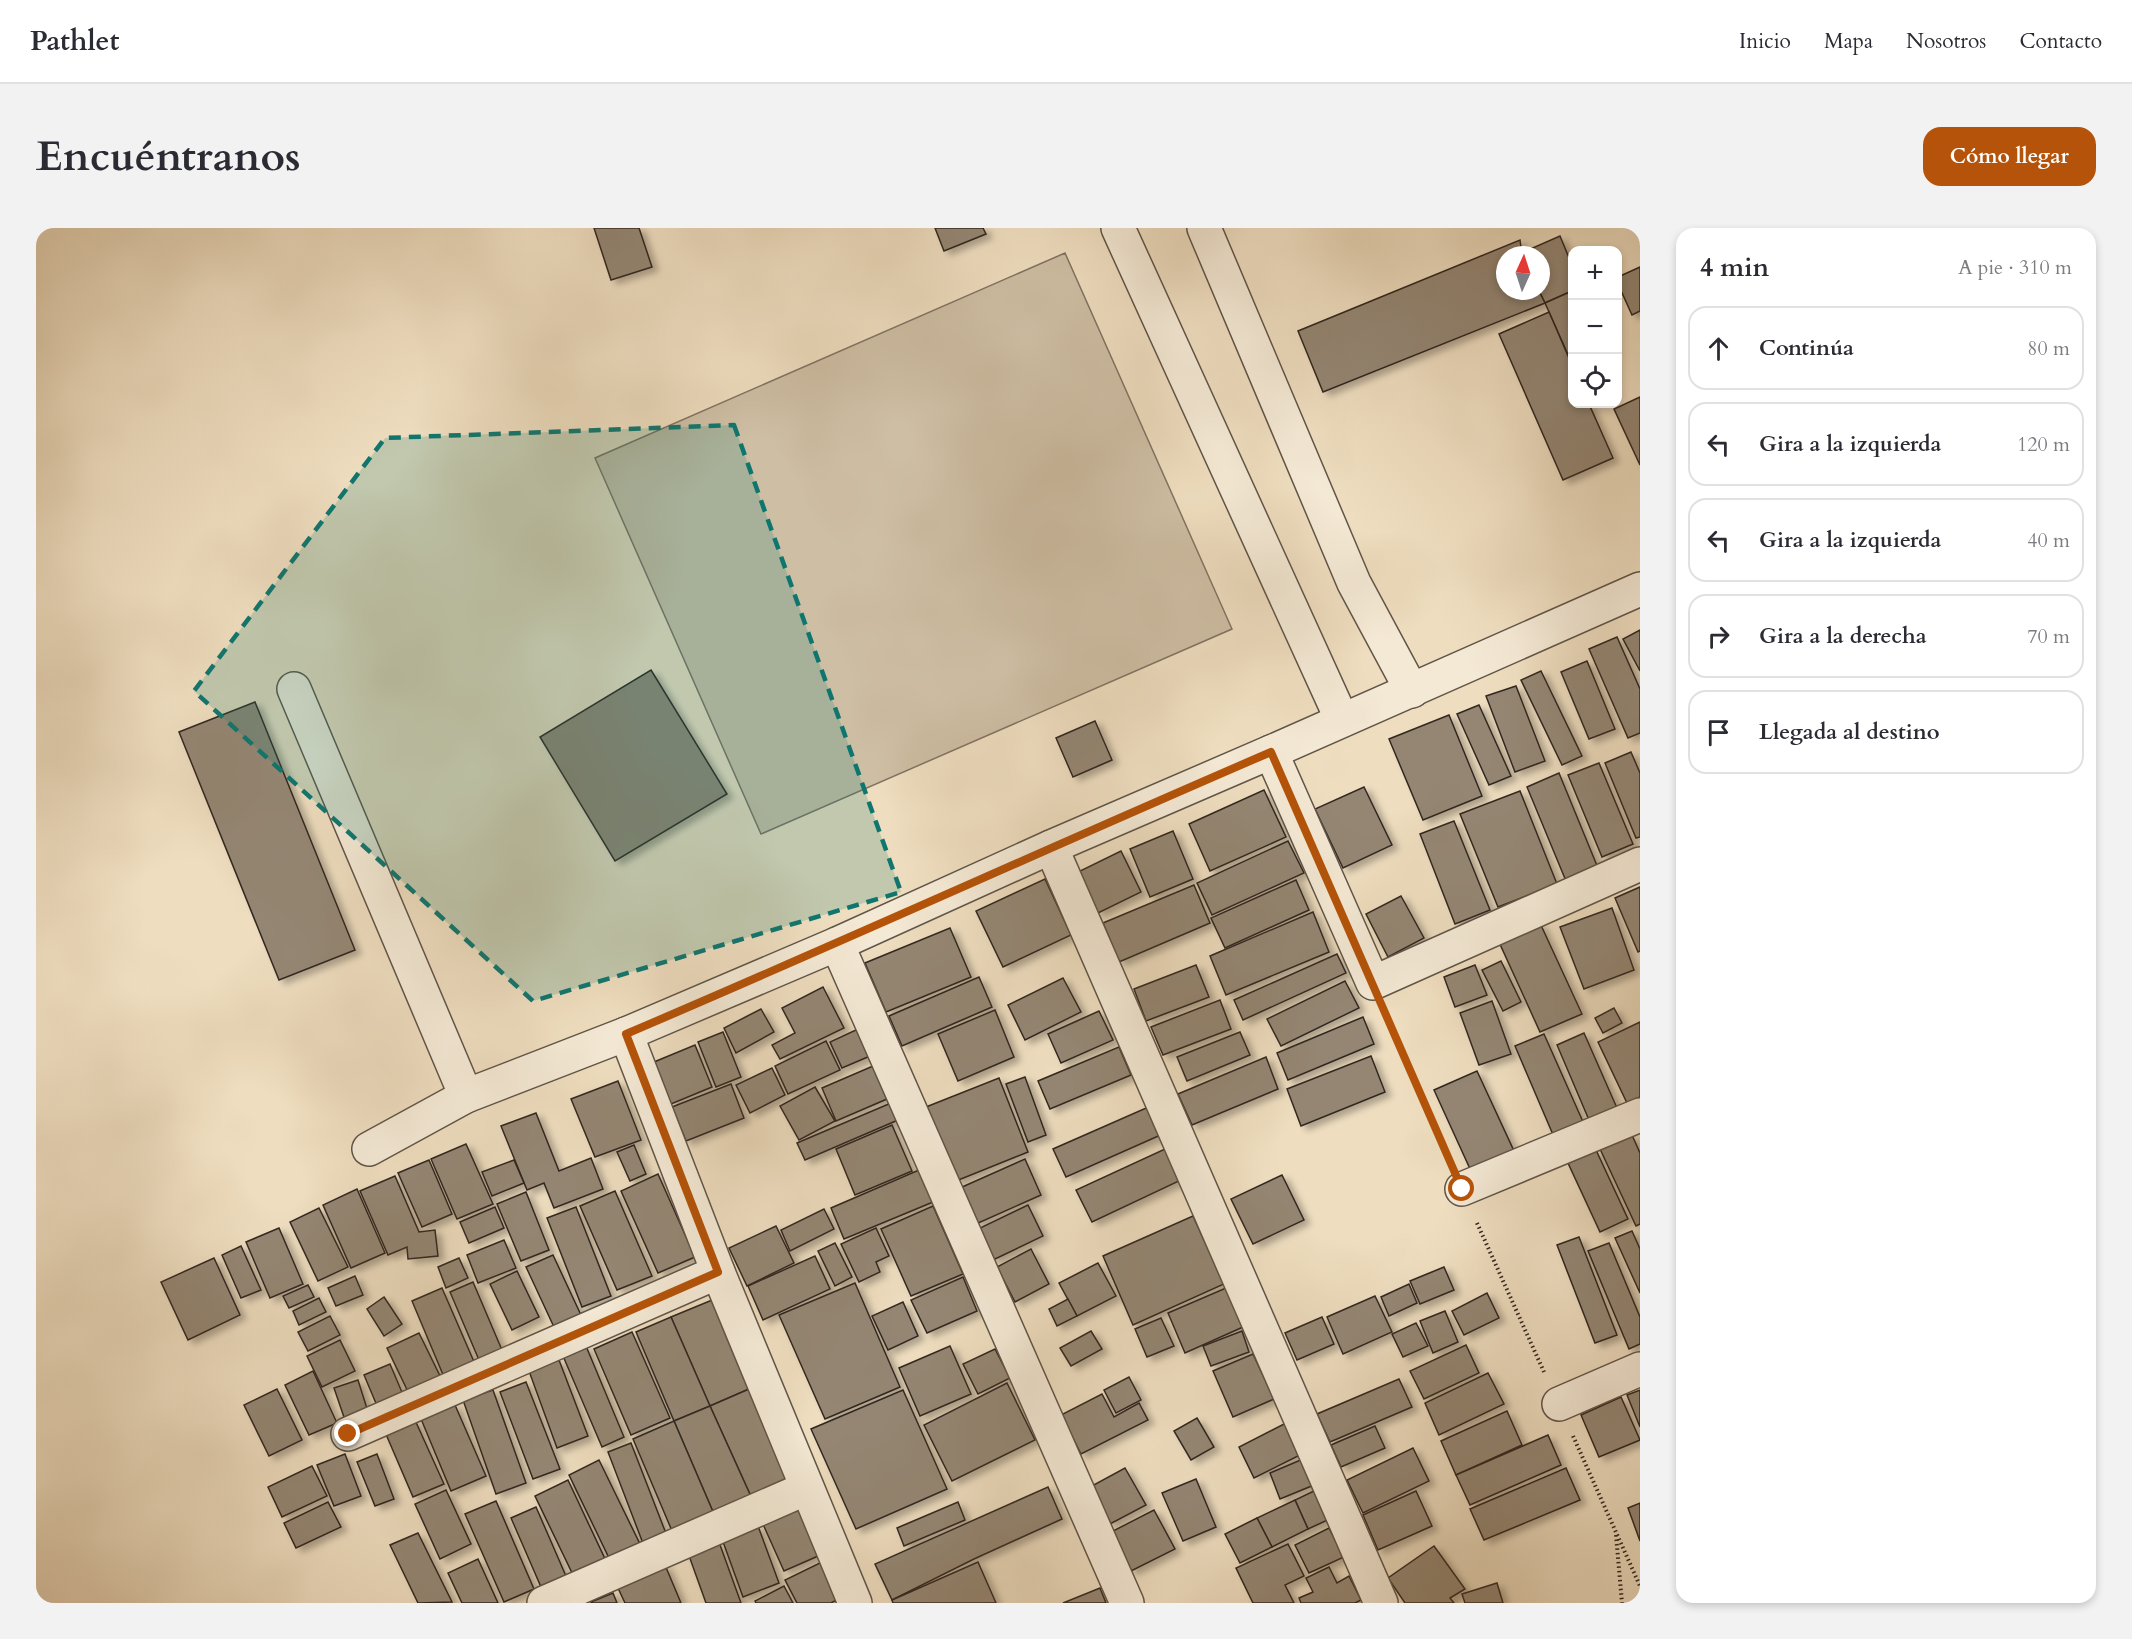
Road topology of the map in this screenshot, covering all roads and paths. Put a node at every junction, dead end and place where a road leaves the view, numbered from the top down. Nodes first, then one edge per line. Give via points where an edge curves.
1 (1118, 228) edge
2 (1204, 228) edge
3 (1640, 589) edge
4 (294, 689) dead end
5 (1412, 690) junction
6 (1342, 720) junction
7 (1271, 752) junction
8 (1051, 847) junction
9 (1640, 864) edge
10 (837, 944) junction
11 (1372, 983) junction
12 (626, 1034) junction
13 (466, 1096) junction
14 (1640, 1115) edge
15 (369, 1149) dead end
16 (1462, 1189) junction
17 (718, 1272) junction
18 (1640, 1369) edge
19 (1559, 1404) junction
20 (348, 1434) dead end
21 (807, 1488) junction
22 (1616, 1532) junction
23 (1640, 1586) edge
24 (544, 1603) edge
25 (855, 1603) edge
26 (1127, 1603) edge
27 (1381, 1603) edge
28 (1622, 1603) edge

1 - 6 street
2 - 5 street via 1354,583
3 - 5 street
4 - 13 street
5 - 6 street
6 - 7 street
7 - 8 street
7 - 11 street
8 - 10 street
8 - 27 street
9 - 11 street
10 - 12 street
10 - 26 street
11 - 16 path
12 - 13 street
12 - 17 street
13 - 15 street
14 - 16 street
16 - 19 path
17 - 20 street
17 - 21 street
18 - 19 street
19 - 22 path
21 - 24 street
21 - 25 street
22 - 23 path
22 - 28 path

